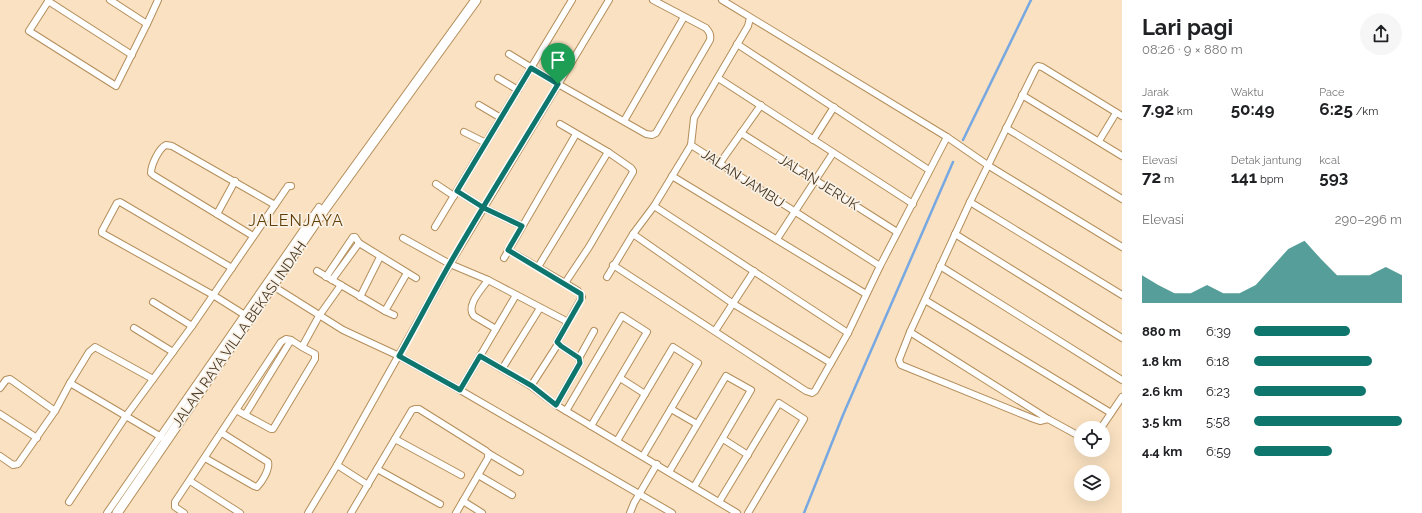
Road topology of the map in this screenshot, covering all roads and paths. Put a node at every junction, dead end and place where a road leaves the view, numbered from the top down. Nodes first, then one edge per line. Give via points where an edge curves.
1 (40, 0) edge
2 (110, 0) edge
3 (158, 0) edge
4 (476, 0) edge
5 (572, 0) edge
6 (608, 0) edge
7 (653, 0) edge
8 (722, 0) edge
9 (47, 2) edge
10 (684, 17) junction
11 (750, 18) junction
12 (147, 24) junction
13 (737, 44) junction
14 (509, 54) dead end
15 (132, 55) junction
16 (531, 68) junction
17 (498, 78) dead end
18 (718, 78) junction
19 (558, 84) junction
20 (518, 90) junction
21 (1022, 95) junction
22 (479, 105) dead end
23 (761, 105) junction
24 (834, 107) junction
25 (1116, 112) junction
26 (1122, 116) edge
27 (501, 118) junction
28 (624, 121) junction
29 (560, 124) dead end
30 (1006, 128) junction
31 (464, 132) dead end
32 (741, 133) junction
33 (576, 134) junction
34 (947, 137) junction
35 (813, 140) junction
36 (1099, 141) junction
37 (486, 143) junction
38 (691, 145) junction
39 (608, 152) junction
40 (833, 153) junction
41 (1122, 156) edge
42 (720, 163) junction
43 (989, 166) junction
44 (929, 170) junction
45 (672, 176) junction
46 (816, 180) junction
47 (235, 181) junction
48 (436, 184) dead end
49 (291, 186) dead end
50 (455, 193) junction
51 (1122, 199) edge
52 (970, 202) junction
53 (275, 204) junction
54 (913, 204) junction
55 (654, 206) junction
56 (319, 207) dead end
57 (484, 208) junction
58 (795, 211) junction
59 (217, 214) junction
60 (522, 226) junction
61 (435, 227) dead end
62 (897, 232) junction
63 (633, 234) junction
64 (955, 234) junction
65 (253, 236) junction
66 (403, 238) dead end
67 (777, 239) junction
68 (359, 243) junction
69 (1122, 247) edge
70 (508, 250) junction
71 (380, 257) junction
72 (504, 258) dead end
73 (450, 264) junction
74 (613, 265) junction
75 (880, 266) junction
76 (940, 266) junction
77 (232, 268) junction
78 (538, 268) junction
79 (317, 271) dead end
80 (754, 271) junction
81 (407, 273) junction
82 (326, 277) junction
83 (606, 277) dead end
84 (416, 278) dead end
85 (332, 280) junction
86 (488, 280) junction
87 (565, 283) junction
88 (273, 286) junction
89 (341, 286) junction
90 (866, 294) junction
91 (213, 295) junction
92 (516, 295) junction
93 (1122, 295) edge
94 (360, 297) junction
95 (925, 300) junction
96 (153, 302) dead end
97 (732, 303) junction
98 (540, 308) junction
99 (385, 311) junction
100 (394, 315) dead end
101 (319, 316) junction
102 (248, 317) junction
103 (568, 322) junction
104 (192, 326) junction
105 (134, 328) dead end
106 (496, 329) junction
107 (715, 330) junction
108 (594, 331) dead end
109 (910, 332) junction
110 (848, 333) junction
111 (1122, 338) edge
112 (291, 340) junction
113 (558, 344) junction
114 (302, 347) junction
115 (173, 352) junction
116 (399, 356) junction
117 (480, 356) junction
118 (579, 358) junction
119 (831, 363) junction
120 (502, 369) junction
121 (620, 378) junction
122 (153, 379) junction
123 (1122, 380) edge
124 (70, 383) junction
125 (532, 386) junction
126 (0, 388) edge
127 (460, 390) junction
128 (645, 394) junction
129 (1122, 397) edge
130 (556, 405) junction
131 (671, 409) junction
132 (236, 410) junction
133 (55, 411) junction
134 (566, 411) junction
135 (1111, 412) junction
136 (0, 414) edge
137 (245, 415) junction
138 (126, 416) junction
139 (1048, 420) junction
140 (1105, 421) edge
141 (697, 424) junction
142 (591, 426) junction
143 (222, 433) junction
144 (1074, 433) edge
145 (37, 438) junction
146 (163, 438) junction
147 (395, 439) junction
148 (723, 439) junction
149 (617, 441) junction
150 (488, 453) junction
151 (748, 455) junction
152 (0, 456) edge
153 (643, 456) junction
154 (205, 458) junction
155 (657, 464) junction
156 (337, 465) junction
157 (377, 469) junction
158 (520, 472) dead end
159 (669, 472) junction
160 (461, 475) dead end
161 (478, 475) junction
162 (190, 481) junction
163 (368, 485) junction
164 (694, 487) junction
165 (512, 494) dead end
166 (640, 494) junction
167 (463, 501) junction
168 (69, 502) dead end
169 (719, 502) junction
170 (440, 504) dead end
171 (107, 513) edge
172 (117, 513) edge
173 (184, 513) edge
174 (240, 513) edge
175 (308, 513) edge
176 (351, 513) edge
177 (456, 513) edge
178 (482, 513) edge
179 (630, 513) edge
180 (672, 513) edge
181 (737, 513) edge
182 (748, 513) edge

1 - 9 street
2 - 12 street
3 - 12 street
4 - 88 main road, JALAN RAYA VILLA BEKASI INDAH
5 - 16 street
6 - 19 street
7 - 10 street
8 - 11 street
9 - 15 street
9 - 15 street via 29,31 116,86
10 - 28 street
10 - 28 street via 702,25 709,32 710,40 656,133 648,135
11 - 13 street
11 - 34 street
12 - 15 street
13 - 18 street
13 - 24 street
14 - 16 street
16 - 19 street
16 - 20 street
17 - 20 street
18 - 23 street
18 - 38 street via 694,118
19 - 28 street
19 - 57 street
20 - 27 street
21 - 25 street via 1036,68 1040,66
21 - 30 street
21 - 36 street
22 - 27 street
23 - 32 street
23 - 35 street
24 - 35 street
24 - 44 street
25 - 26 street
25 - 36 street
27 - 37 street
29 - 33 street
30 - 43 street
30 - 51 street
31 - 37 street
32 - 42 street
32 - 46 street, JALAN JERUK
33 - 39 street
33 - 60 street
34 - 43 street
34 - 44 street
35 - 40 street
36 - 41 street
37 - 50 street
38 - 42 street, JALAN JAMBU
38 - 45 street
39 - 78 street
39 - 87 street via 633,172
40 - 46 street
40 - 54 street
42 - 58 street, JALAN JAMBU
43 - 52 street
43 - 69 street
44 - 54 street
45 - 55 street
45 - 67 street
46 - 58 street
46 - 62 street, JALAN JERUK
47 - 53 street
47 - 59 street
47 - 59 street via 172,146 162,147 151,173
48 - 50 street
49 - 53 street via 288,186
50 - 57 street
50 - 61 street
52 - 64 street
52 - 93 street
53 - 65 street
54 - 62 street
55 - 63 street
55 - 80 street
56 - 102 street
57 - 60 street
57 - 73 street
58 - 67 street
58 - 75 street, JALAN JAMBU
59 - 65 street
60 - 70 street
62 - 75 street
63 - 74 street
63 - 97 street
64 - 76 street
64 - 111 street
65 - 77 street
66 - 73 street
67 - 90 street
68 - 71 street
68 - 82 street via 353,237
68 - 85 street
70 - 72 street
70 - 78 street
71 - 81 street
71 - 94 street
73 - 86 street
73 - 116 street
74 - 83 street
74 - 107 street
75 - 90 street
76 - 95 street
76 - 123 street
77 - 91 street
77 - 91 street via 118,202 102,233
78 - 87 street
79 - 82 street
80 - 97 street
80 - 110 street
81 - 84 street
81 - 99 street
82 - 85 street
85 - 89 street
86 - 92 street
86 - 106 street via 471,309 474,316
87 - 103 street via 578,291 582,297
88 - 101 street
88 - 102 main road, JALAN RAYA VILLA BEKASI INDAH
89 - 94 street
89 - 101 street
90 - 110 street
91 - 102 street
91 - 104 street
92 - 98 street
92 - 106 street
94 - 99 street
95 - 109 street
95 - 135 street
96 - 104 street
97 - 107 street
97 - 119 street
98 - 103 street
98 - 120 street
99 - 100 street
101 - 114 street
101 - 116 street
102 - 146 main road, JALAN RAYA VILLA BEKASI INDAH
103 - 113 street via 557,340
104 - 115 street
105 - 115 street
106 - 117 street
107 - 119 street via 810,392 815,392
108 - 118 street
109 - 139 street
109 - 139 street via 899,360 901,365 1034,420
110 - 119 street
112 - 114 street
112 - 132 street via 281,342
112 - 137 street
113 - 118 street
113 - 125 street
114 - 137 street via 315,354 315,359 273,429
115 - 122 street
116 - 127 street
116 - 156 street
117 - 120 street
117 - 127 street
118 - 130 street via 580,363
120 - 125 street
121 - 128 street
121 - 134 street via 647,332 622,316
121 - 142 street
122 - 124 street via 95,347 89,352
122 - 138 street
124 - 133 street
124 - 138 street
125 - 130 street
126 - 133 street via 10,379
127 - 166 street
128 - 131 street via 674,347 698,363
128 - 149 street
129 - 135 street
130 - 134 street
131 - 141 street
131 - 153 street
132 - 137 street
132 - 143 street
133 - 145 street
134 - 142 street
135 - 140 street
136 - 145 street
138 - 146 street
138 - 168 street
139 - 144 street
141 - 148 street via 726,376 751,390
141 - 159 street
142 - 149 street
143 - 154 street
143 - 154 street via 268,462 269,466 260,485 254,486
145 - 152 street via 15,466
146 - 171 street
146 - 172 main road, JALAN RAYA VILLA BEKASI INDAH
147 - 150 street via 412,410 419,409
147 - 157 street
147 - 160 street
148 - 151 street
148 - 164 street
149 - 153 street
150 - 158 street
150 - 161 street via 488,458
151 - 169 street
151 - 182 street via 779,403 804,419
153 - 155 street
154 - 162 street
155 - 159 street
155 - 166 street
156 - 163 street
156 - 175 street
157 - 163 street
157 - 170 street
159 - 164 street
161 - 165 street
161 - 167 street
162 - 173 street via 174,505
162 - 174 street
163 - 176 street
164 - 169 street
166 - 179 street
166 - 180 street
167 - 177 street
167 - 178 street
169 - 181 street

